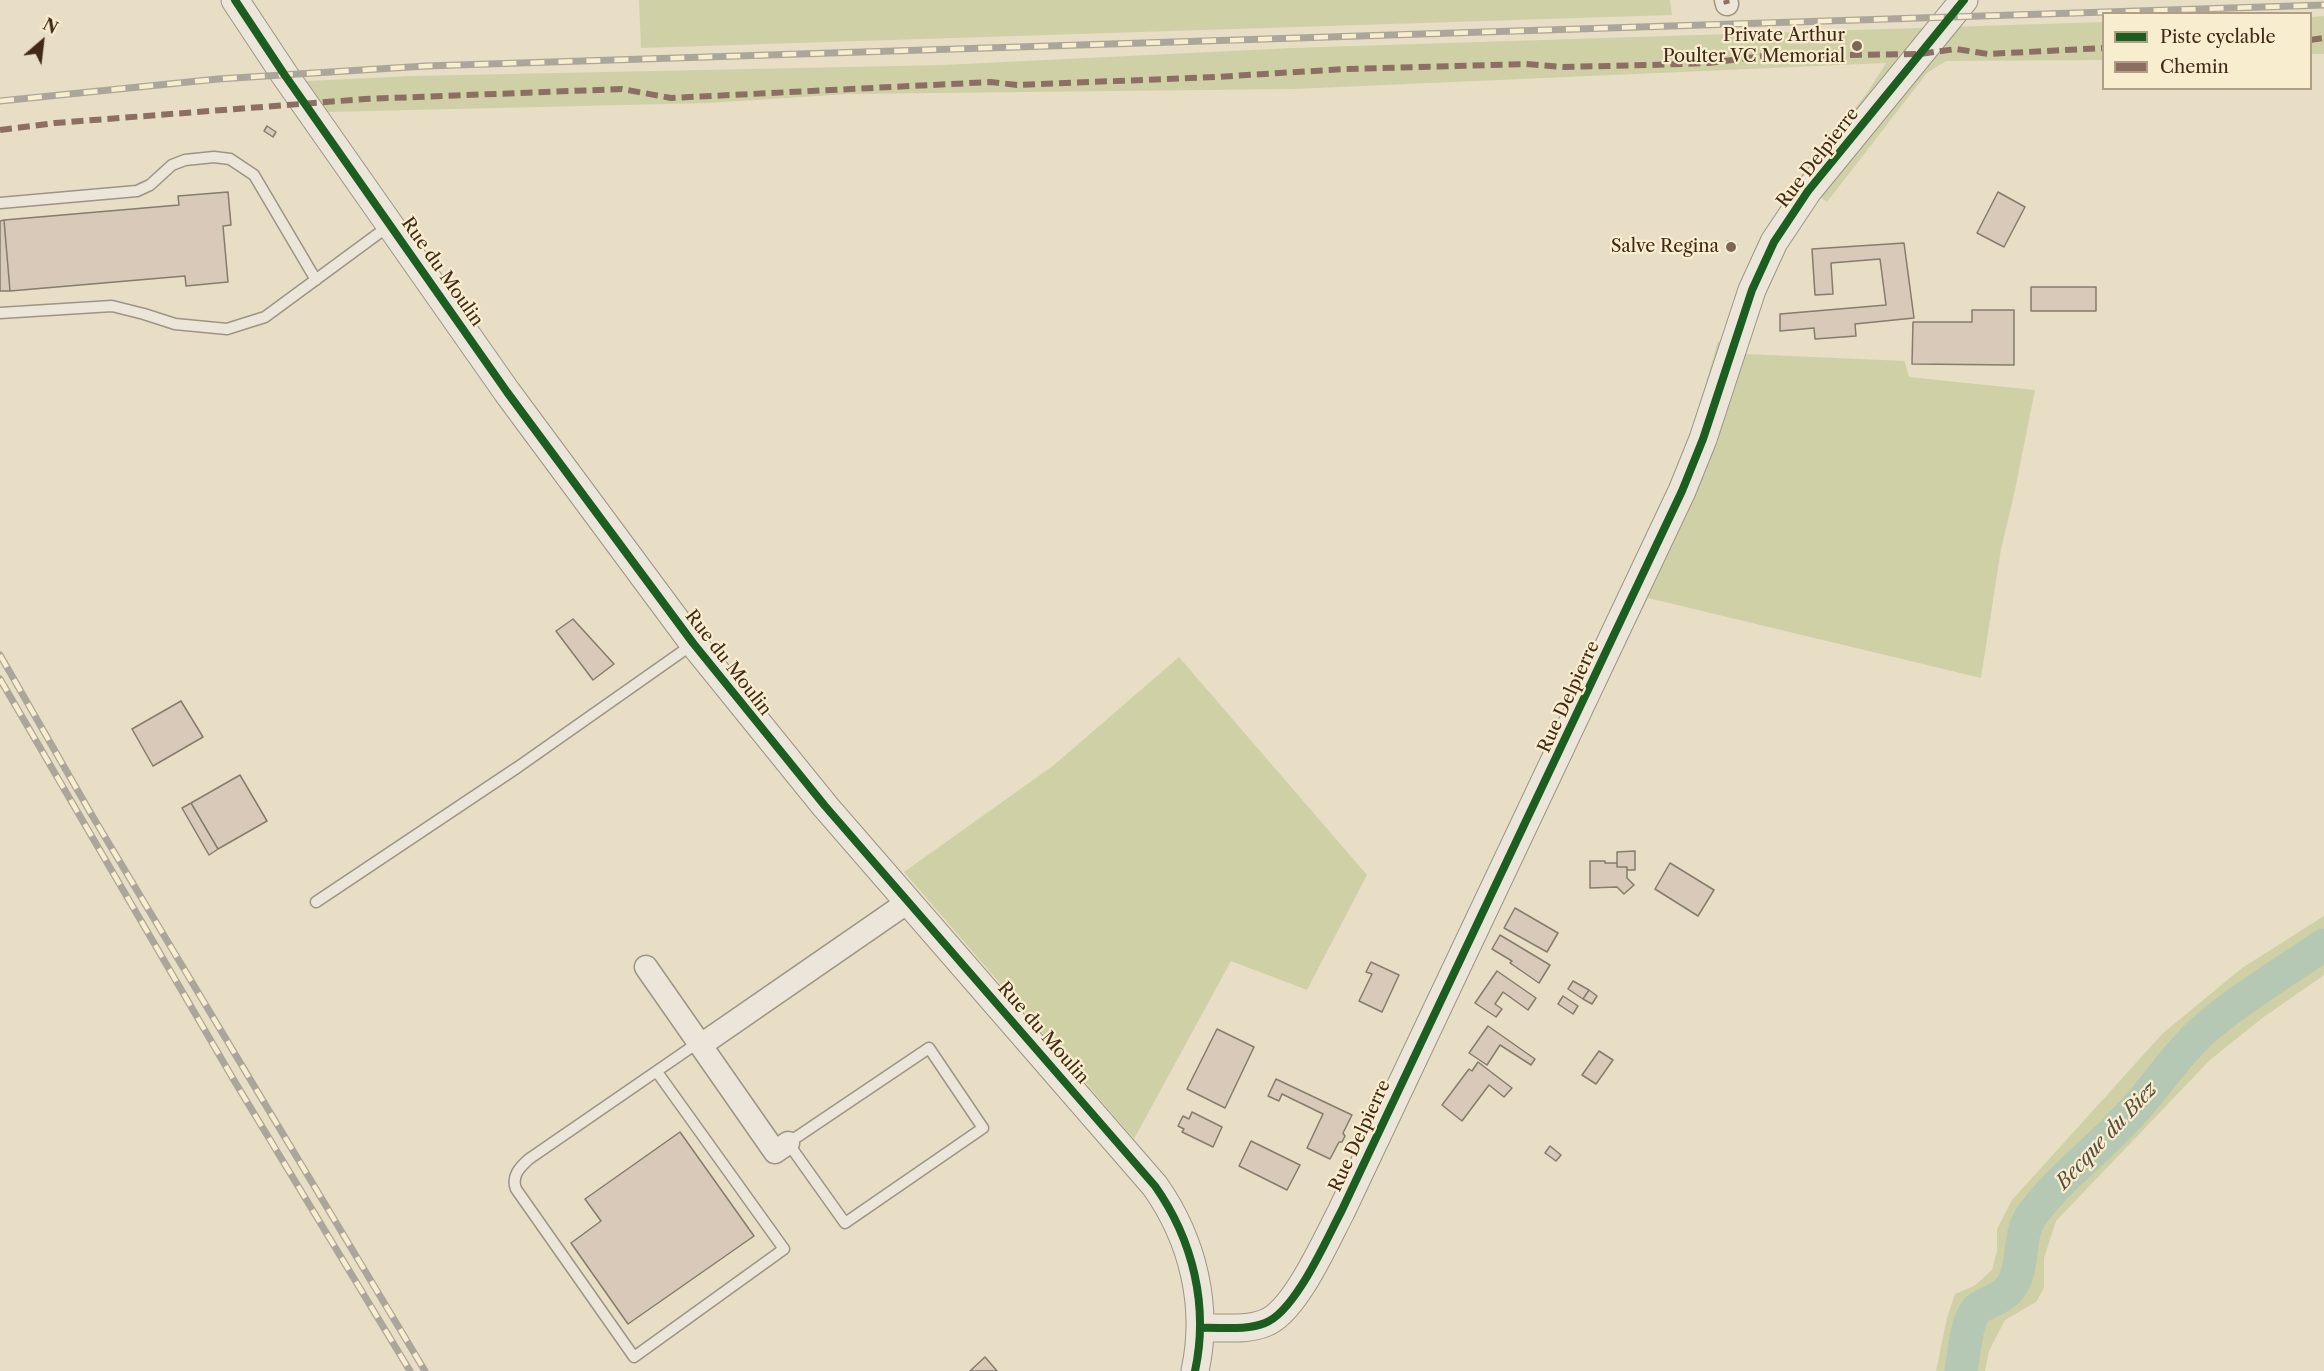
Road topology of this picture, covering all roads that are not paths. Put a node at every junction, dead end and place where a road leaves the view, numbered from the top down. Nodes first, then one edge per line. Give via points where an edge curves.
1 (235, 0) edge
2 (1964, 0) edge
3 (0, 204) edge
4 (390, 225) junction
5 (316, 280) junction
6 (0, 313) edge
7 (693, 643) junction
8 (316, 902) dead end
9 (908, 902) junction
10 (646, 967) dead end
11 (700, 1043) junction
12 (657, 1072) junction
13 (788, 1143) junction
14 (1200, 1328) junction
15 (1195, 1371) edge

1 - 4 street, Rue du Moulin
2 - 14 street, Rue Delpierre via 1808,191 1774,242 1752,290 1686,483 1341,1212 1299,1287 1288,1305 1265,1323
3 - 5 lane via 137,191 185,160 230,159 254,175
4 - 5 lane
4 - 7 street, Rue du Moulin via 562,469
5 - 6 lane via 265,317 227,329 175,324 112,306
7 - 8 lane via 518,767
7 - 9 street, Rue du Moulin via 788,763
9 - 11 street
9 - 14 street, Rue du Moulin via 1161,1193 1177,1221 1195,1273
10 - 11 street
11 - 12 lane
11 - 13 street via 775,1152
12 - 12 lane via 530,1160 514,1179 516,1189 634,1357 784,1249
13 - 13 lane via 929,1048 983,1128 845,1223
14 - 15 street

